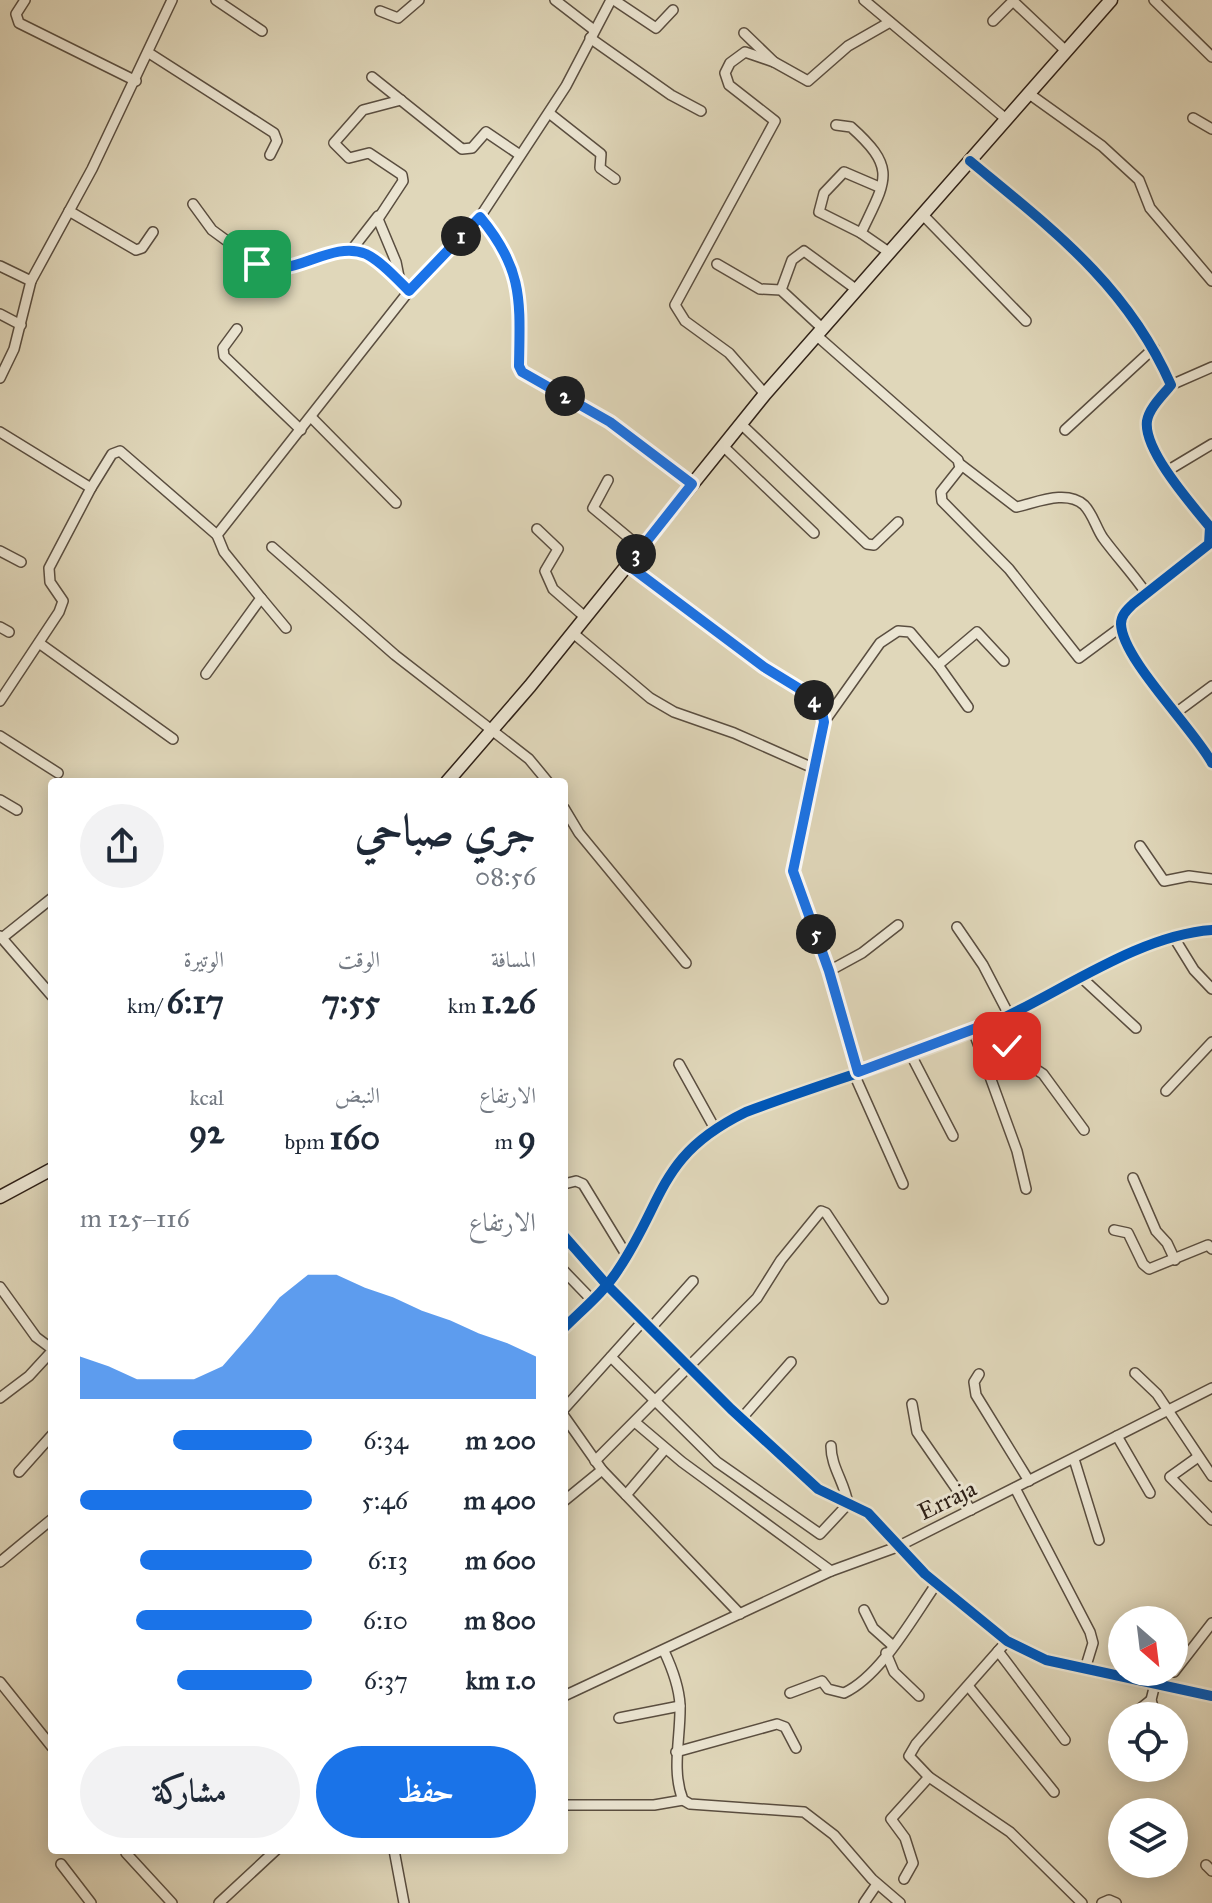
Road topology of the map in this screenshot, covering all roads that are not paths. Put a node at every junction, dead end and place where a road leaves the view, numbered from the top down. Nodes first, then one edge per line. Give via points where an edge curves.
1 (25, 0) edge
2 (172, 0) edge
3 (216, 0) edge
4 (419, 0) edge
5 (555, 0) edge
6 (612, 0) edge
7 (864, 0) edge
8 (1111, 0) edge
9 (1154, 0) edge
10 (673, 10) dead end
11 (380, 11) dead end
12 (993, 21) dead end
13 (890, 22) junction
14 (262, 31) dead end
15 (744, 33) dead end
16 (592, 34) junction
17 (1066, 51) junction
18 (149, 53) junction
19 (1212, 57) edge
20 (774, 62) junction
21 (372, 77) dead end
22 (136, 81) junction
23 (1028, 93) junction
24 (401, 100) junction
25 (701, 111) dead end
26 (549, 113) junction
27 (1193, 118) dead end
28 (1006, 119) junction
29 (836, 125) dead end
30 (1212, 129) edge
31 (270, 155) dead end
32 (520, 155) junction
33 (970, 161) junction
34 (615, 179) dead end
35 (879, 187) junction
36 (193, 204) dead end
37 (69, 211) junction
38 (923, 215) junction
39 (378, 216) junction
40 (480, 217) junction
41 (153, 232) dead end
42 (861, 233) junction
43 (350, 252) junction
44 (890, 253) junction
45 (717, 264) dead end
46 (0, 266) edge
47 (31, 281) junction
48 (1212, 281) edge
49 (400, 282) junction
50 (781, 290) junction
51 (857, 290) junction
52 (409, 291) junction
53 (0, 314) edge
54 (1026, 321) dead end
55 (21, 325) junction
56 (237, 329) dead end
57 (819, 332) junction
58 (1154, 348) junction
59 (1212, 367) edge
60 (0, 378) edge
61 (1171, 385) junction
62 (765, 394) junction
63 (311, 417) junction
64 (741, 424) junction
65 (301, 430) junction
66 (1065, 430) dead end
67 (0, 432) edge
68 (1212, 444) edge
69 (723, 446) junction
70 (960, 464) junction
71 (1167, 471) junction
72 (608, 480) dead end
73 (692, 484) junction
74 (91, 488) junction
75 (396, 503) dead end
76 (898, 522) dead end
77 (537, 529) dead end
78 (814, 533) dead end
79 (217, 535) junction
80 (1210, 543) edge
81 (272, 547) dead end
82 (641, 548) junction
83 (0, 551) edge
84 (21, 562) dead end
85 (628, 565) junction
86 (1146, 593) junction
87 (261, 598) junction
88 (585, 617) junction
89 (1121, 627) junction
90 (286, 628) dead end
91 (573, 633) junction
92 (39, 643) junction
93 (1004, 661) dead end
94 (938, 665) junction
95 (206, 674) dead end
96 (1212, 686) edge
97 (0, 701) edge
98 (968, 707) dead end
99 (1177, 712) junction
100 (824, 722) junction
101 (493, 728) junction
102 (0, 736) edge
103 (173, 739) dead end
104 (1212, 763) edge
105 (813, 768) junction
106 (58, 773) dead end
107 (450, 778) edge
108 (545, 778) edge
109 (0, 800) edge
110 (17, 810) dead end
111 (568, 815) edge
112 (1140, 846) dead end
113 (1212, 879) edge
114 (48, 901) edge
115 (898, 925) dead end
116 (957, 927) dead end
117 (1212, 930) edge
118 (1173, 936) junction
119 (1, 937) edge
120 (686, 963) dead end
121 (829, 971) junction
122 (1083, 979) junction
123 (1212, 989) edge
124 (48, 991) edge
125 (1009, 1015) junction
126 (990, 1023) junction
127 (1136, 1028) dead end
128 (973, 1030) junction
129 (1212, 1042) edge
130 (910, 1053) junction
131 (679, 1064) dead end
132 (856, 1073) junction
133 (1166, 1091) dead end
134 (714, 1127) junction
135 (1084, 1130) dead end
136 (953, 1136) dead end
137 (48, 1171) edge
138 (1133, 1178) dead end
139 (568, 1183) edge
140 (903, 1184) dead end
141 (1026, 1189) dead end
142 (0, 1197) edge
143 (1114, 1230) dead end
144 (568, 1241) edge
145 (1212, 1249) edge
146 (627, 1256) junction
147 (1175, 1260) junction
148 (568, 1275) edge
149 (693, 1281) dead end
150 (607, 1285) junction
151 (0, 1287) edge
152 (883, 1299) dead end
153 (592, 1300) junction
154 (568, 1324) edge
155 (647, 1324) junction
156 (48, 1347) edge
157 (48, 1355) edge
158 (611, 1357) junction
159 (791, 1362) dead end
160 (690, 1367) junction
161 (1135, 1373) dead end
162 (979, 1374) dead end
163 (1212, 1388) edge
164 (0, 1398) edge
165 (656, 1402) junction
166 (912, 1404) dead end
167 (568, 1405) edge
168 (1168, 1410) junction
169 (742, 1418) junction
170 (568, 1422) edge
171 (636, 1423) junction
172 (1117, 1436) junction
173 (48, 1439) edge
174 (831, 1446) dead end
175 (665, 1449) junction
176 (1198, 1457) junction
177 (1074, 1459) junction
178 (595, 1461) junction
179 (717, 1462) junction
180 (602, 1470) junction
181 (19, 1472) dead end
182 (1212, 1476) edge
183 (704, 1478) junction
184 (1029, 1481) junction
185 (1015, 1488) junction
186 (1150, 1493) dead end
187 (626, 1495) junction
188 (568, 1498) edge
189 (848, 1504) junction
190 (971, 1510) junction
191 (1212, 1520) edge
192 (48, 1522) edge
193 (1099, 1540) dead end
194 (897, 1547) junction
195 (0, 1562) edge
196 (831, 1571) junction
197 (937, 1583) junction
198 (864, 1610) dead end
199 (740, 1614) junction
200 (1212, 1623) edge
201 (1007, 1641) junction
202 (889, 1649) junction
203 (664, 1651) junction
204 (998, 1651) junction
205 (1188, 1654) edge
206 (1085, 1669) junction
207 (1108, 1674) edge
208 (0, 1682) edge
209 (1159, 1686) joint
210 (969, 1687) junction
211 (790, 1693) dead end
212 (568, 1694) edge
213 (919, 1696) dead end
214 (1212, 1696) edge
215 (1151, 1700) joint
216 (1148, 1702) edge
217 (680, 1706) junction
218 (619, 1718) dead end
219 (1065, 1740) dead end
220 (48, 1742) edge
221 (796, 1748) dead end
222 (676, 1752) junction
223 (929, 1777) junction
224 (1054, 1792) dead end
225 (683, 1800) junction
226 (568, 1805) edge
227 (127, 1854) edge
228 (272, 1854) edge
229 (395, 1854) edge
230 (61, 1864) dead end
231 (904, 1879) dead end
232 (877, 1884) junction
233 (91, 1903) edge
234 (172, 1903) edge
235 (219, 1903) edge
236 (404, 1903) edge
237 (864, 1903) edge
238 (900, 1903) edge
239 (1082, 1903) edge
240 (1102, 1903) edge
241 (1116, 1903) edge

1 - 22 street via 16,14 19,23
2 - 18 street
3 - 14 street
4 - 11 street via 398,18
5 - 16 street
6 - 10 street via 656,28
6 - 16 street
7 - 13 street
8 - 17 main road
9 - 19 street
12 - 17 street via 1013,1
13 - 20 street via 848,46 811,80
13 - 28 street
15 - 20 street
16 - 25 street
16 - 26 street
17 - 23 main road
18 - 22 street
18 - 31 street via 274,133 277,141
20 - 62 street via 745,52 725,73 729,85 775,121 675,305 685,321 729,353
21 - 24 street
22 - 37 street
23 - 28 main road
23 - 48 street via 1139,180 1150,208
24 - 32 street via 462,149 472,148 486,132
24 - 39 street via 363,110 334,143 349,158 369,153 402,175
26 - 32 street
26 - 34 street via 601,154 600,168
27 - 30 street
28 - 33 main road
29 - 35 street via 851,127 882,160
32 - 40 street
33 - 38 main road
33 - 58 street via 1074,247 1139,321
35 - 42 street
35 - 42 street via 844,172 824,193 819,212
36 - 43 street via 212,230 264,268
37 - 41 street via 136,250
37 - 47 street
38 - 44 main road
38 - 54 street
39 - 43 street
39 - 49 street
40 - 52 street
40 - 73 street via 506,250 516,274 522,372 610,422
42 - 44 street
43 - 49 street via 365,254
44 - 51 main road
45 - 50 street via 760,289
46 - 47 street
47 - 55 street
49 - 52 street
50 - 51 street via 792,260 804,251
50 - 57 street
51 - 57 main road
52 - 63 street
53 - 55 street
55 - 60 street
56 - 65 street via 223,348 224,356
57 - 62 main road
57 - 70 street
58 - 61 street
58 - 66 street
59 - 61 street
61 - 71 street via 1147,417
62 - 64 main road
63 - 65 street
63 - 75 street
64 - 69 main road
64 - 76 street via 867,544 874,545
65 - 79 street
67 - 74 street
68 - 71 street
69 - 73 main road
69 - 78 street
70 - 86 street via 1016,507 1047,498 1084,505
70 - 89 street via 941,492 942,501 1028,591 1079,658
71 - 80 street via 1210,527
72 - 82 street via 593,508
73 - 82 main road
74 - 79 street via 112,454 120,451
74 - 92 street via 49,568 62,605
77 - 88 street via 558,549 545,571 550,586
79 - 87 street
80 - 86 street
81 - 101 street via 395,655
82 - 85 main road
83 - 84 street
85 - 88 main road
85 - 100 street via 808,694
86 - 89 street via 1124,614
87 - 90 street
87 - 95 street
88 - 91 main road
89 - 99 street via 1151,682
91 - 101 main road
91 - 105 street via 674,712
92 - 97 street
92 - 103 street
93 - 94 street via 977,632
94 - 98 street
94 - 100 street via 910,632 898,631 880,643
96 - 99 street
99 - 104 street
100 - 105 street
101 - 107 main road
101 - 108 street
102 - 106 street
105 - 121 street via 793,871
109 - 110 street
111 - 120 street
112 - 113 street via 1164,881
114 - 119 street
115 - 121 street
116 - 125 street
117 - 118 street
118 - 122 street
118 - 123 street
119 - 124 street
121 - 132 street
122 - 125 street
122 - 127 street
125 - 126 street
126 - 128 street
126 - 135 street via 1020,1059 1043,1074
128 - 130 street
128 - 141 street
129 - 133 street
130 - 132 street
130 - 136 street
131 - 134 street
132 - 134 street
132 - 140 street
134 - 146 street via 674,1166
137 - 142 main road
138 - 147 street
139 - 146 street via 583,1184
143 - 147 street via 1128,1233 1146,1268
144 - 150 street
145 - 147 street via 1208,1245
146 - 150 street
148 - 153 street
149 - 155 street
150 - 153 street
150 - 155 street
151 - 156 street
152 - 160 street via 821,1211 757,1298
153 - 154 street
155 - 158 street
155 - 160 street
157 - 164 street
158 - 165 street
158 - 167 street
159 - 169 street
160 - 165 street
160 - 169 street
161 - 168 street
162 - 184 street via 976,1395
163 - 168 street, Erraja
165 - 171 street
165 - 179 street
166 - 190 street via 917,1432
168 - 172 street, Erraja
168 - 176 street
169 - 189 street via 818,1489
170 - 178 street
171 - 175 street
171 - 178 street
172 - 177 street, Erraja
172 - 186 street
173 - 181 street
174 - 189 street
175 - 183 street
175 - 187 street
176 - 182 street
176 - 191 street via 1172,1473 1171,1479
177 - 184 street, Erraja
177 - 193 street
178 - 180 street
179 - 183 street
179 - 189 street via 817,1533 823,1533
180 - 187 street
180 - 188 street
183 - 196 street
184 - 185 street, Erraja
185 - 190 street, Erraja
185 - 206 street via 1090,1632 1093,1643
187 - 199 street
189 - 194 street via 868,1513
190 - 194 street, Erraja
192 - 195 street
194 - 196 street, Erraja
194 - 197 street
196 - 199 street, Erraja
197 - 201 street
197 - 202 street
198 - 202 street
199 - 203 street, Erraja
200 - 205 street
201 - 204 street
201 - 206 street via 1046,1660
202 - 211 street via 865,1680 844,1693 828,1689 822,1681
202 - 213 street via 894,1672
203 - 212 street, Erraja
203 - 217 street
204 - 210 street
204 - 219 street
206 - 207 street
208 - 220 street
209 - 214 street
209 - 215 street
210 - 223 street via 910,1752 911,1760
210 - 224 street
215 - 216 street
217 - 218 street
217 - 222 street
221 - 222 street via 785,1727 777,1724
222 - 225 street
223 - 231 street via 891,1819 905,1838 913,1863
223 - 239 street via 1010,1832
225 - 226 street
225 - 232 street via 804,1812 834,1835
227 - 234 street
228 - 235 street
229 - 236 street
230 - 233 street
232 - 237 street
232 - 238 street
240 - 241 street

